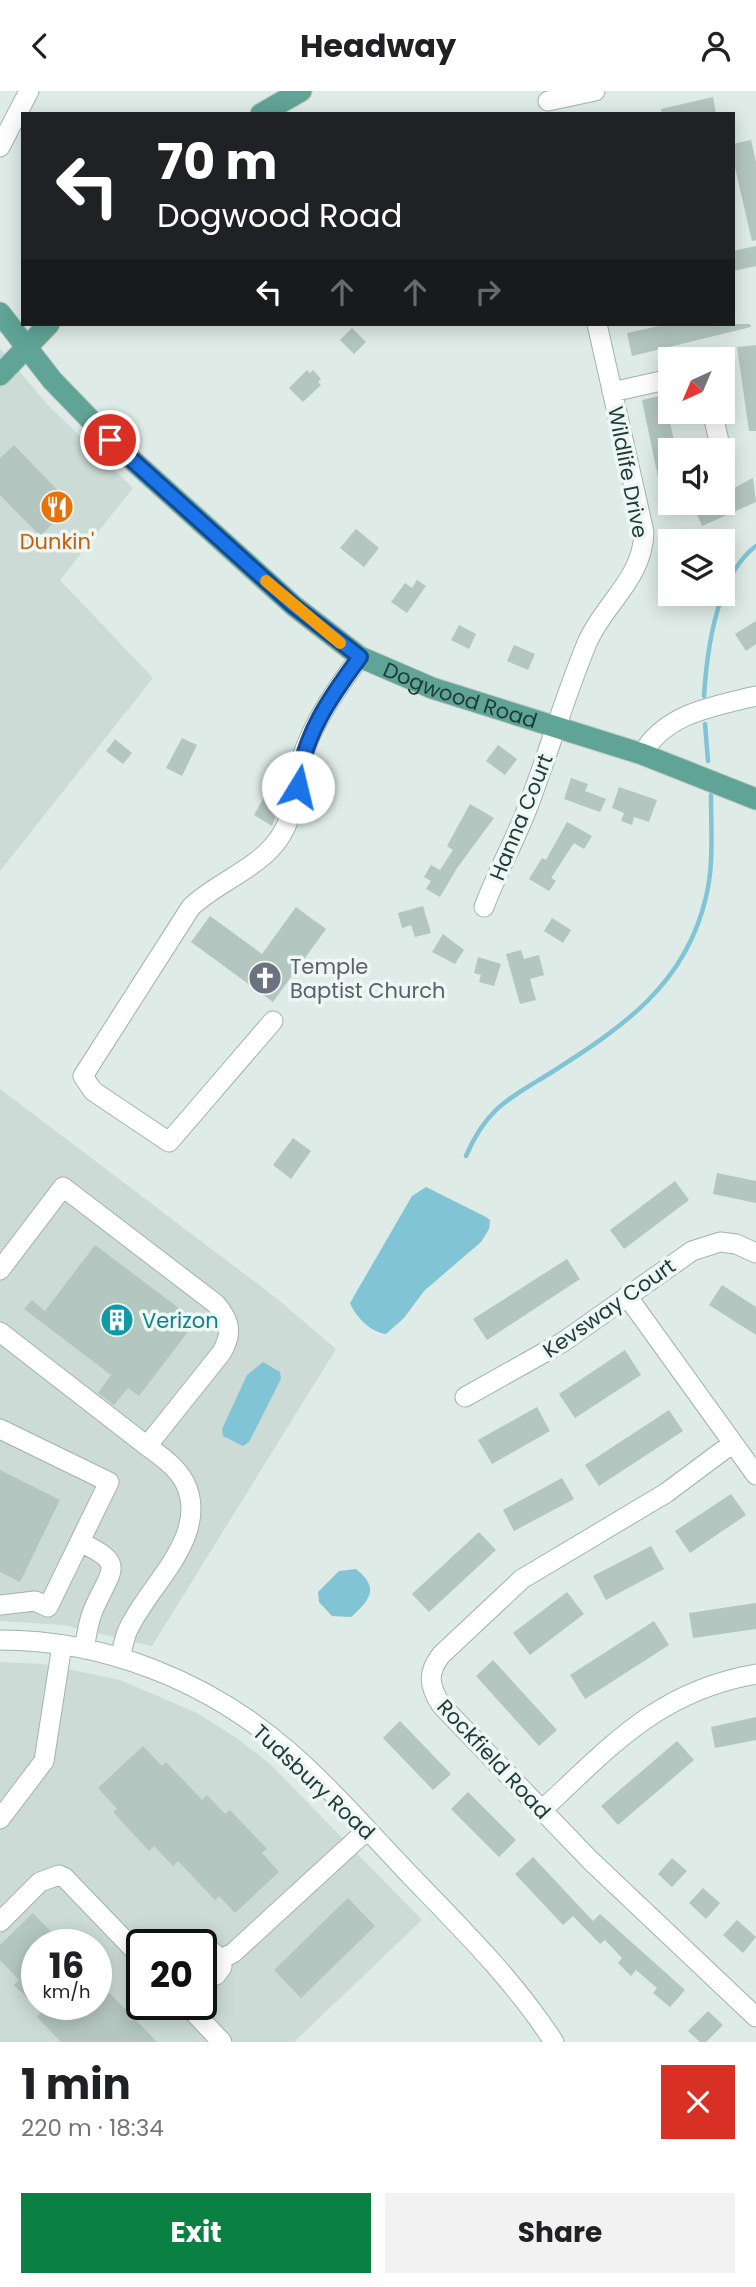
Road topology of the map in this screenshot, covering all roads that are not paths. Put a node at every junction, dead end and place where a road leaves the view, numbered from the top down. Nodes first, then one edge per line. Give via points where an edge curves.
1 (29, 91) edge
2 (301, 91) edge
3 (595, 91) edge
4 (549, 102) edge
5 (264, 112) edge
6 (0, 147) edge
7 (0, 313) edge
8 (47, 326) edge
9 (597, 326) edge
10 (26, 349) junction
11 (0, 375) edge
12 (658, 382) edge
13 (612, 392) junction
14 (360, 657) junction
15 (756, 696) edge
16 (557, 726) junction
17 (642, 754) junction
18 (756, 799) edge
19 (484, 907) dead end
20 (273, 1021) dead end
21 (756, 1253) edge
22 (0, 1270) edge
23 (626, 1296) junction
24 (0, 1332) edge
25 (466, 1397) dead end
26 (0, 1429) edge
27 (733, 1443) junction
28 (147, 1445) junction
29 (756, 1475) edge
30 (80, 1542) junction
31 (0, 1605) edge
32 (0, 1640) edge
33 (62, 1645) junction
34 (84, 1649) junction
35 (120, 1658) junction
36 (756, 1674) edge
37 (542, 1810) junction
38 (0, 1819) edge
39 (366, 1831) junction
40 (0, 1922) edge
41 (126, 1941) edge
42 (217, 1956) edge
43 (221, 1959) junction
44 (217, 1974) edge
45 (756, 2017) edge
46 (201, 2020) edge
47 (222, 2042) edge
48 (554, 2042) edge

1 - 6 street
2 - 5 main road
3 - 4 street
7 - 10 main road, Dogwood Road
8 - 10 main road
9 - 13 street, Wildlife Drive
10 - 11 main road
10 - 14 main road, Dogwood Road via 110,440 294,606
12 - 13 street
13 - 16 street, Wildlife Drive via 644,546 633,576 596,626
14 - 16 main road, Dogwood Road via 432,688
14 - 20 street via 308,740 293,805 279,838 191,907 83,1076 93,1091 169,1142
15 - 17 street via 681,718 651,738
16 - 17 main road, Dogwood Road
16 - 19 street, Hanna Court
17 - 18 main road, Dogwood Road
21 - 23 street, Kevsway Court via 736,1244 706,1244
22 - 28 street via 63,1187 216,1304 230,1326 226,1344
23 - 25 street, Kevsway Court via 563,1342
23 - 27 street
24 - 28 street
26 - 30 street via 109,1482
27 - 29 street
27 - 37 street, Rockfield Road via 657,1499 522,1579 432,1666 431,1687 441,1705
28 - 35 street via 178,1472 190,1496 191,1510 184,1539 127,1632
30 - 31 street via 48,1607 35,1601
30 - 34 street via 100,1551 111,1567 90,1618
32 - 33 street, Tudsbury Road
33 - 34 street, Tudsbury Road
33 - 38 street via 44,1761
34 - 35 street, Tudsbury Road
35 - 39 street, Tudsbury Road via 210,1695 252,1722
36 - 37 street via 710,1685 660,1708 618,1739
37 - 45 street, Rockfield Road
39 - 43 street
39 - 48 street, Tudsbury Road via 503,1974
40 - 41 street via 40,1882 59,1875
42 - 43 street
43 - 44 street
46 - 47 street

